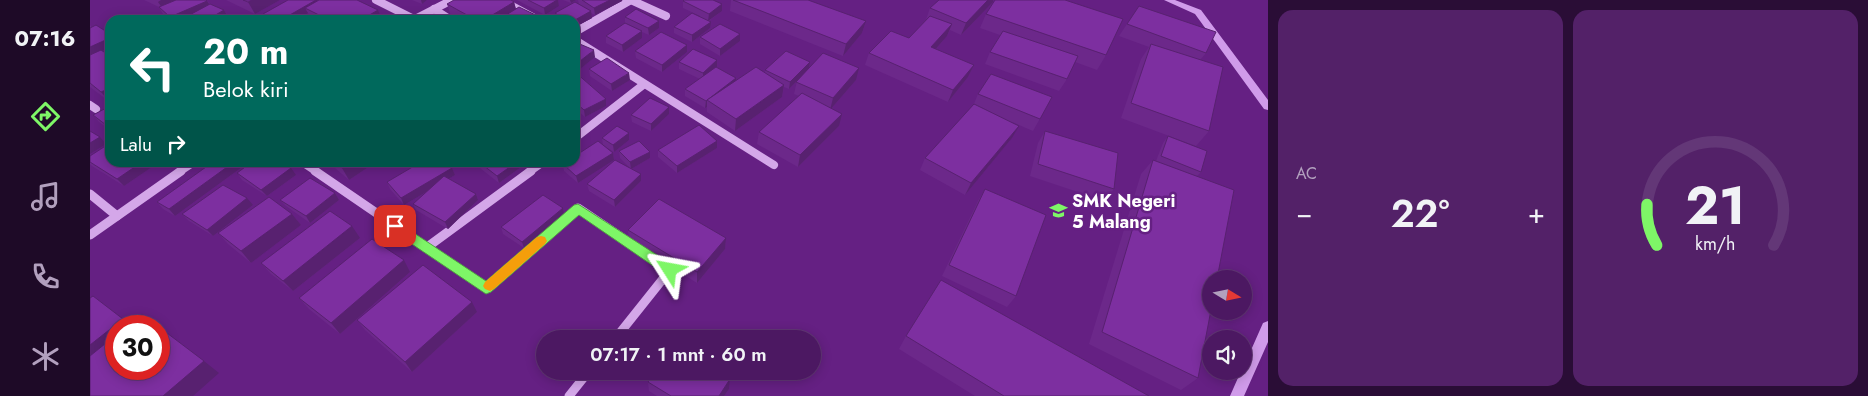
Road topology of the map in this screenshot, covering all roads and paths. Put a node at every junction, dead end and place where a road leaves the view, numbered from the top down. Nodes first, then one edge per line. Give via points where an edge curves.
1 (376, 0) edge
2 (452, 0) edge
3 (501, 0) edge
4 (631, 0) edge
5 (434, 10) junction
6 (404, 15) edge
7 (424, 15) edge
8 (442, 15) edge
9 (529, 15) edge
10 (666, 16) dead end
11 (580, 29) edge
12 (580, 43) edge
13 (643, 85) junction
14 (580, 134) edge
15 (774, 166) dead end
16 (187, 167) edge
17 (309, 167) edge
18 (536, 167) edge
19 (90, 194) edge
20 (118, 216) junction
21 (90, 236) edge
22 (426, 248) junction
23 (622, 330) edge
24 (582, 380) edge
25 (569, 396) edge

1 - 6 street
2 - 5 street
3 - 9 street
4 - 10 street
4 - 11 street
5 - 7 street
5 - 8 street
12 - 13 street
13 - 14 street
13 - 15 street
16 - 20 street
17 - 22 street
18 - 22 street
19 - 20 street
20 - 21 street
22 - 23 street via 486,288 578,208 670,270
24 - 25 street

